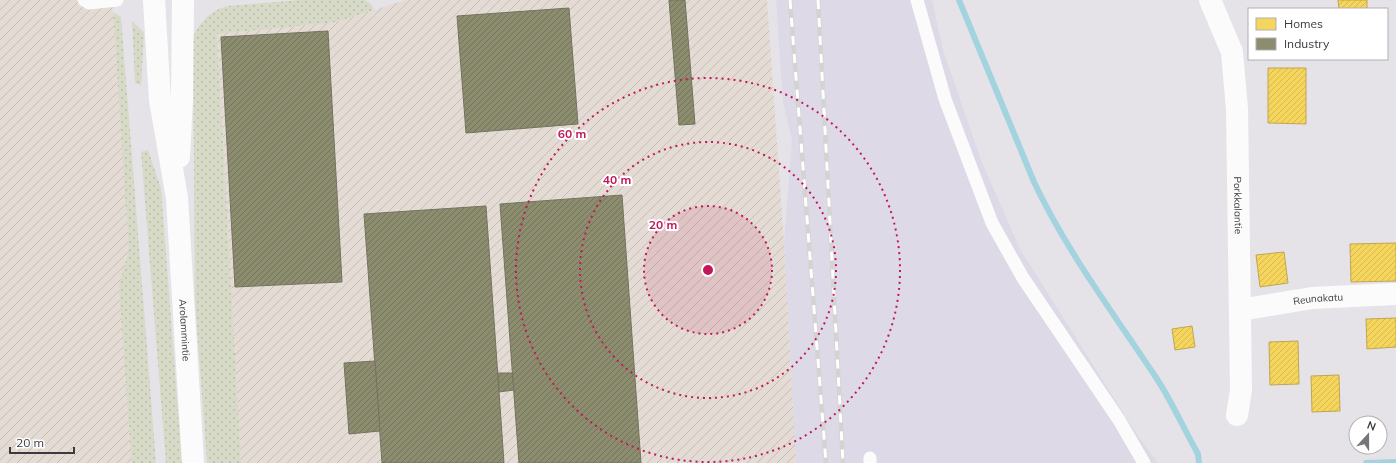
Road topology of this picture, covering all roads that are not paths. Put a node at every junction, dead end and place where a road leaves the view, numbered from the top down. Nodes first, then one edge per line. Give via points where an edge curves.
1 (84, 0) edge
2 (117, 0) edge
3 (154, 0) edge
4 (183, 0) edge
5 (917, 0) edge
6 (1210, 0) edge
7 (176, 198) junction
8 (1396, 294) edge
9 (1240, 310) junction
10 (1237, 416) dead end
11 (194, 463) edge
12 (1144, 463) edge

1 - 2 lane via 89,3
3 - 7 street, Arolammintie via 160,100
4 - 7 street, Arolammintie via 182,99
5 - 12 lane via 945,99 992,223 1023,278 1111,407
6 - 9 street, Porkkalantie via 1232,52 1237,109
7 - 11 street, Arolammintie
8 - 9 street, Reunakatu via 1312,298
9 - 10 street, Porkkalantie via 1241,390

